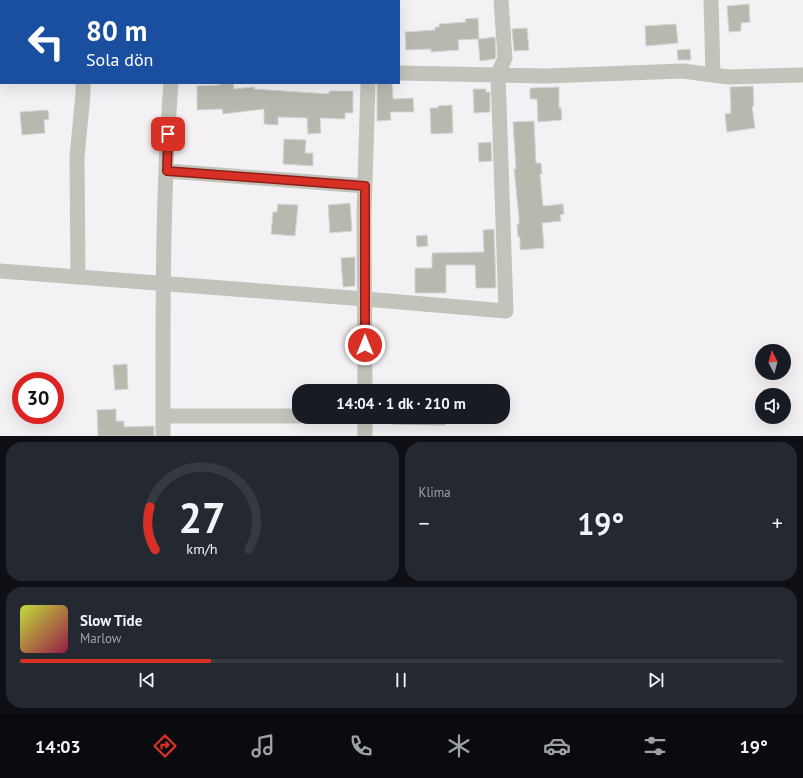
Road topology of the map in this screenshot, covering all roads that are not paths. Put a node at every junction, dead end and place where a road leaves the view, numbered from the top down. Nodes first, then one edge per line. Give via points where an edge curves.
1 (501, 0) edge
2 (711, 0) edge
3 (400, 73) edge
4 (498, 74) junction
5 (803, 74) edge
6 (713, 75) junction
7 (83, 84) edge
8 (171, 84) edge
9 (368, 84) edge
10 (167, 171) junction
11 (365, 186) junction
12 (0, 271) edge
13 (78, 276) junction
14 (163, 283) junction
15 (365, 299) junction
16 (365, 384) edge
17 (163, 416) junction
18 (292, 416) edge
19 (365, 424) edge
20 (163, 436) edge
21 (365, 436) edge

1 - 4 street via 505,58
2 - 6 street
3 - 4 street
4 - 6 street via 546,76 683,71
4 - 15 street via 506,311
5 - 6 street via 728,77
7 - 13 street via 77,157
8 - 10 street
9 - 11 street
10 - 11 street
10 - 14 street
11 - 15 street
12 - 13 street
13 - 14 street
14 - 15 street
14 - 17 street
15 - 16 street
17 - 18 street
17 - 20 street
19 - 21 street

